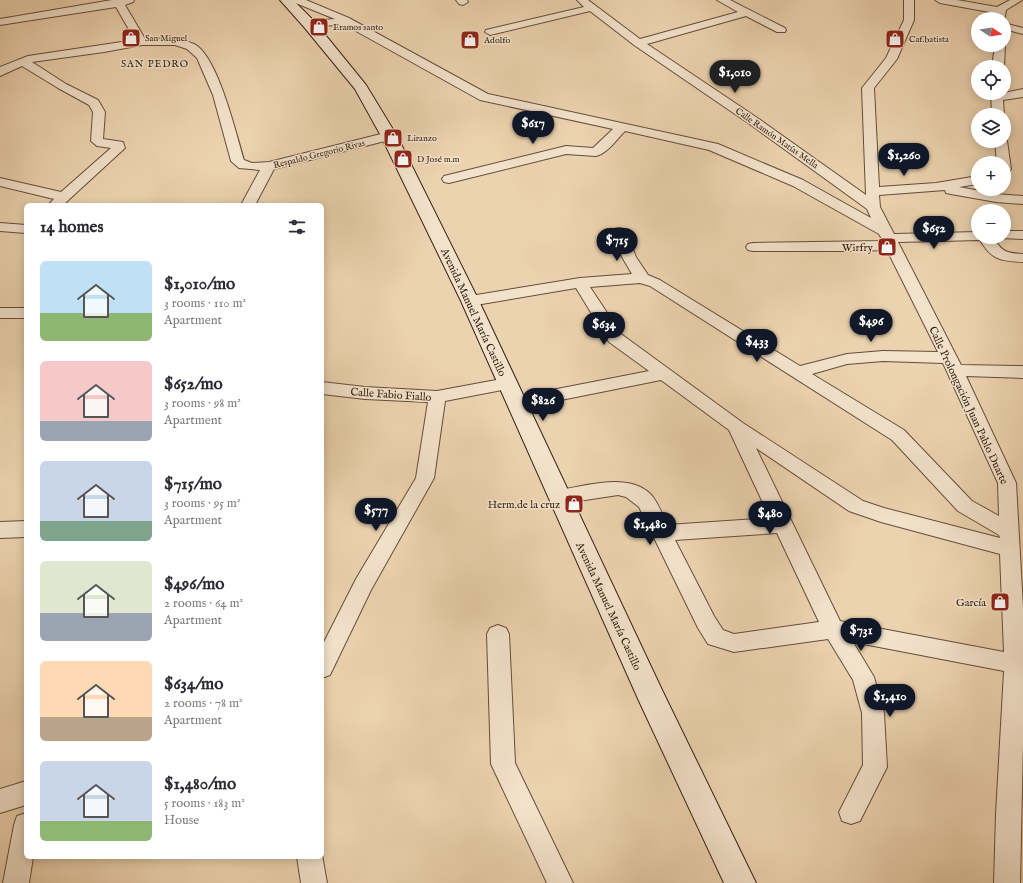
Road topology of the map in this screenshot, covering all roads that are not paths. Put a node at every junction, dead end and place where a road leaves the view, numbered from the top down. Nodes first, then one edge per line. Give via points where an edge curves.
1 (286, 0) edge
2 (297, 0) edge
3 (722, 0) edge
4 (909, 0) edge
5 (940, 0) edge
6 (1017, 0) edge
7 (122, 1) edge
8 (586, 4) edge
9 (989, 12) edge
10 (1000, 12) edge
11 (746, 13) junction
12 (0, 22) edge
13 (347, 22) junction
14 (309, 24) junction
15 (1011, 28) edge
16 (781, 30) dead end
17 (1023, 31) edge
18 (490, 32) dead end
19 (142, 42) junction
20 (638, 43) junction
21 (23, 61) junction
22 (0, 73) edge
23 (1011, 96) edge
24 (1021, 96) edge
25 (622, 127) junction
26 (389, 136) junction
27 (269, 166) junction
28 (448, 179) dead end
29 (971, 181) edge
30 (0, 182) edge
31 (936, 188) junction
32 (873, 199) junction
33 (1023, 200) edge
34 (60, 201) edge
35 (249, 203) edge
36 (0, 226) edge
37 (24, 228) edge
38 (619, 232) dead end
39 (1011, 235) edge
40 (1023, 235) edge
41 (971, 236) edge
42 (888, 238) junction
43 (990, 244) edge
44 (753, 247) dead end
45 (1023, 258) edge
46 (642, 278) junction
47 (580, 283) junction
48 (470, 301) junction
49 (0, 313) edge
50 (24, 313) edge
51 (952, 364) junction
52 (798, 372) junction
53 (1023, 372) edge
54 (664, 374) junction
55 (324, 388) edge
56 (512, 393) junction
57 (437, 397) junction
58 (737, 427) junction
59 (559, 497) junction
60 (782, 525) junction
61 (24, 529) edge
62 (0, 530) edge
63 (1010, 531) junction
64 (661, 533) junction
65 (1010, 549) junction
66 (1017, 581) edge
67 (833, 629) junction
68 (498, 634) dead end
69 (324, 664) edge
70 (1015, 664) junction
71 (24, 794) edge
72 (0, 801) edge
73 (851, 812) dead end
74 (24, 836) edge
75 (310, 859) edge
76 (16, 883) edge
77 (314, 883) edge
78 (560, 883) edge
79 (740, 883) edge
80 (1007, 883) edge

1 - 14 street, Avenida Manuel María Castillo
2 - 13 street
3 - 11 street
4 - 32 street, Calle Prolongación Juan Pablo Duarte via 909,20 891,59 868,88
5 - 9 street
6 - 10 street via 1000,9
7 - 12 street
7 - 19 street
8 - 18 street
8 - 20 street, Calle Ramón Matías Mella
11 - 16 street
11 - 20 street
13 - 14 street
13 - 25 street via 484,97
14 - 26 street, Avenida Manuel María Castillo via 361,88
15 - 17 street
19 - 21 street
19 - 27 street via 176,42 191,47 202,57 219,95 239,164
20 - 32 street, Calle Ramón Matías Mella
21 - 22 street
21 - 34 street via 94,103 99,112 97,141 119,145 119,148
23 - 24 street
25 - 28 street via 596,152 566,150
25 - 42 street via 713,147 798,183
26 - 27 street, Respaldo Gregorio Rivas
26 - 48 street, Avenida Manuel María Castillo
27 - 35 street, Respaldo Gregorio Rivas
29 - 31 street
30 - 34 street
31 - 32 street
31 - 33 street
32 - 42 street, Calle Prolongación Juan Pablo Duarte
36 - 37 street
38 - 46 street via 629,257
39 - 40 street
41 - 42 street
42 - 44 street via 852,247
42 - 51 street, Calle Prolongación Juan Pablo Duarte
43 - 45 street via 1000,256
46 - 47 street
46 - 52 street via 655,283
47 - 48 street
47 - 54 street via 615,338
48 - 56 street, Avenida Manuel María Castillo
49 - 50 street
51 - 52 street via 883,356 847,359
51 - 53 street
51 - 63 street, Calle Prolongación Juan Pablo Duarte via 1007,483
52 - 63 street via 898,435 965,506
54 - 56 street, Calle Fabio Fiallo
54 - 58 street
55 - 57 street, Calle Fabio Fiallo
56 - 57 street, Calle Fabio Fiallo
56 - 59 street, Avenida Manuel María Castillo
57 - 69 street via 426,478 364,585
58 - 60 street
58 - 65 street via 856,506
59 - 64 street via 618,488 632,492 646,502
59 - 79 street, Avenida Manuel María Castillo
60 - 64 street
60 - 67 street
61 - 62 street
63 - 65 street, Calle Prolongación Juan Pablo Duarte
64 - 67 street via 716,637 734,643
65 - 66 street, Calle Prolongación Juan Pablo Duarte
66 - 70 street, Calle Prolongación Juan Pablo Duarte
67 - 70 street
67 - 73 street via 863,678 873,713 875,767
68 - 78 street via 503,764
70 - 80 street, Calle Prolongación Juan Pablo Duarte
71 - 72 street
74 - 76 street
75 - 77 street

